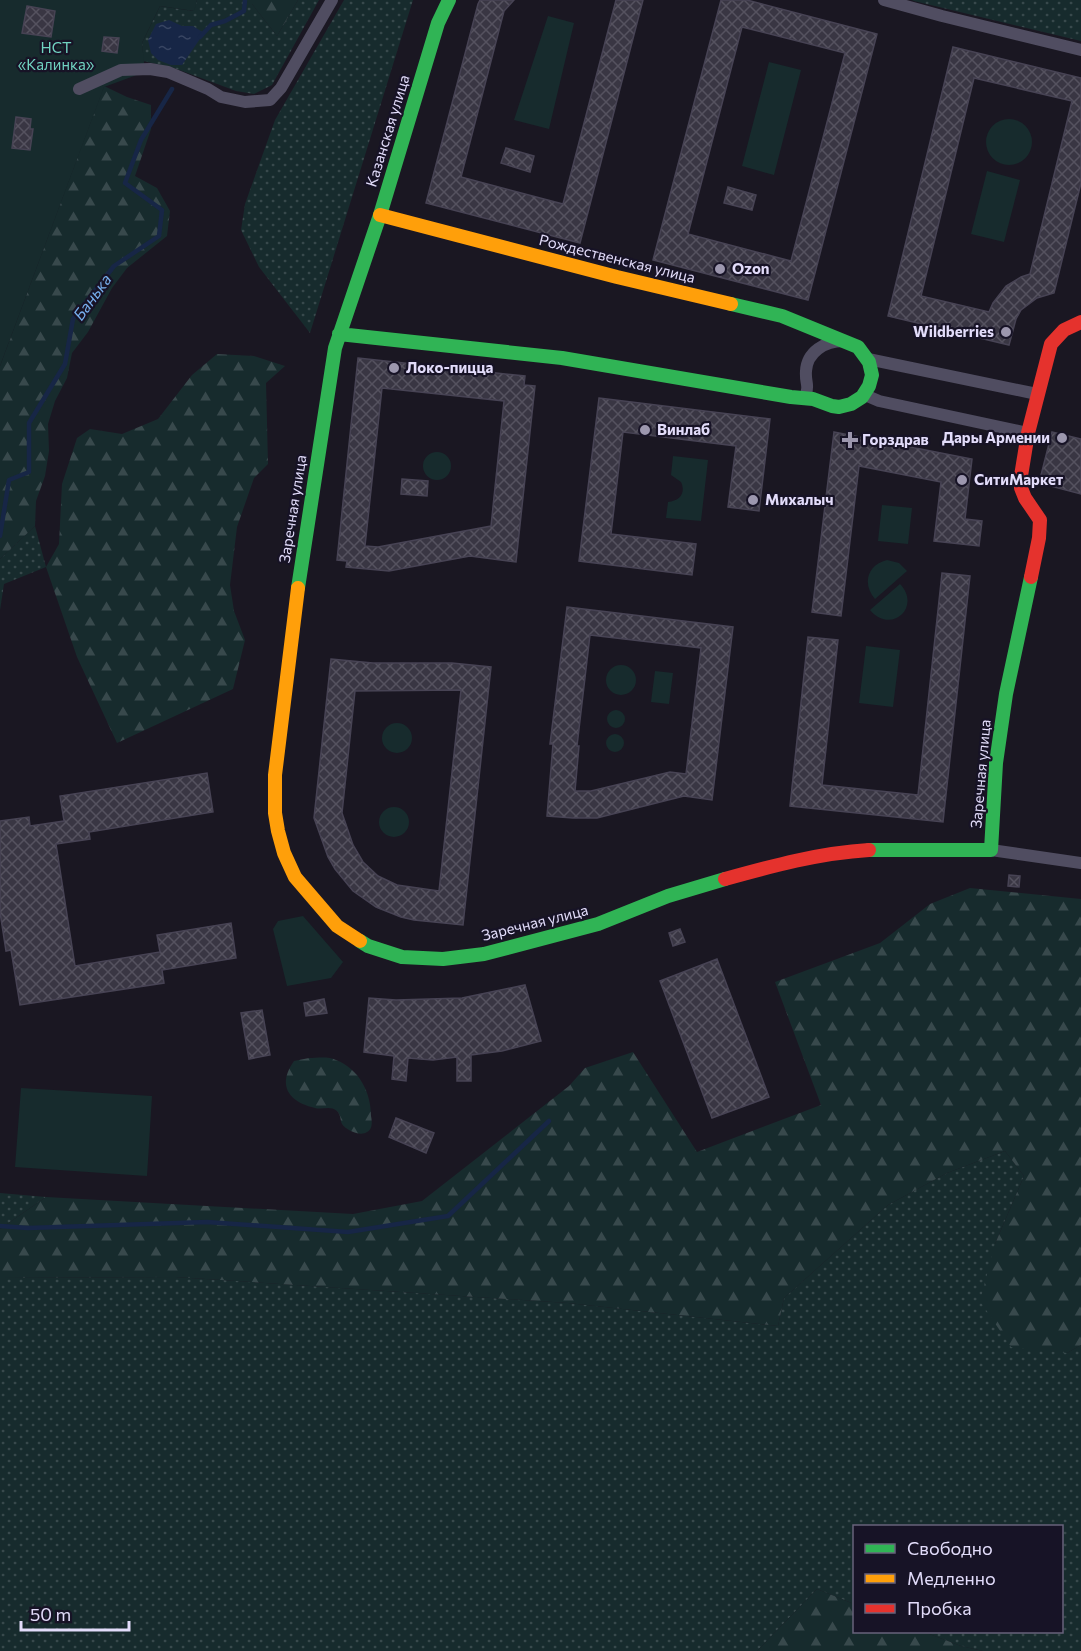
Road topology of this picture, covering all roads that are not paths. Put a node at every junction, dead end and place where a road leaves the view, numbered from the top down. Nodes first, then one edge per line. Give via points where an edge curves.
1 (332, 0) edge
2 (449, 0) edge
3 (884, 0) edge
4 (1081, 50) edge
5 (79, 89) dead end
6 (380, 215) junction
7 (360, 272) joint
8 (1081, 322) edge
9 (339, 334) junction
10 (844, 341) junction
11 (868, 359) junction
12 (1037, 394) junction
13 (865, 395) junction
14 (805, 398) junction
15 (1028, 433) junction
16 (991, 850) junction
17 (1081, 862) edge

1 - 5 street via 282,88 270,100 245,102 221,97 168,72 150,69 121,70
2 - 6 street, Казанская улица via 438,23
3 - 4 street
6 - 7 street, Казанская улица
6 - 10 street, Рождественская улица via 782,316
7 - 9 street, Заречная улица
8 - 12 street via 1059,332 1051,344
9 - 14 street via 562,358
9 - 16 street, Заречная улица via 303,552 275,775 275,813 284,853 295,877 337,926 379,951 402,957 443,959 484,954 598,924 668,896 822,855 877,850
10 - 11 street, Рождественская улица via 858,347
10 - 14 street via 821,346 810,358 805,373 809,388
11 - 12 street, Рождественская улица
11 - 13 street via 872,375
12 - 15 street, Заречная улица
13 - 14 street via 842,407
13 - 15 street
15 - 16 street, Заречная улица via 1021,488 1040,520 1039,538 1006,694 996,763
16 - 17 street

